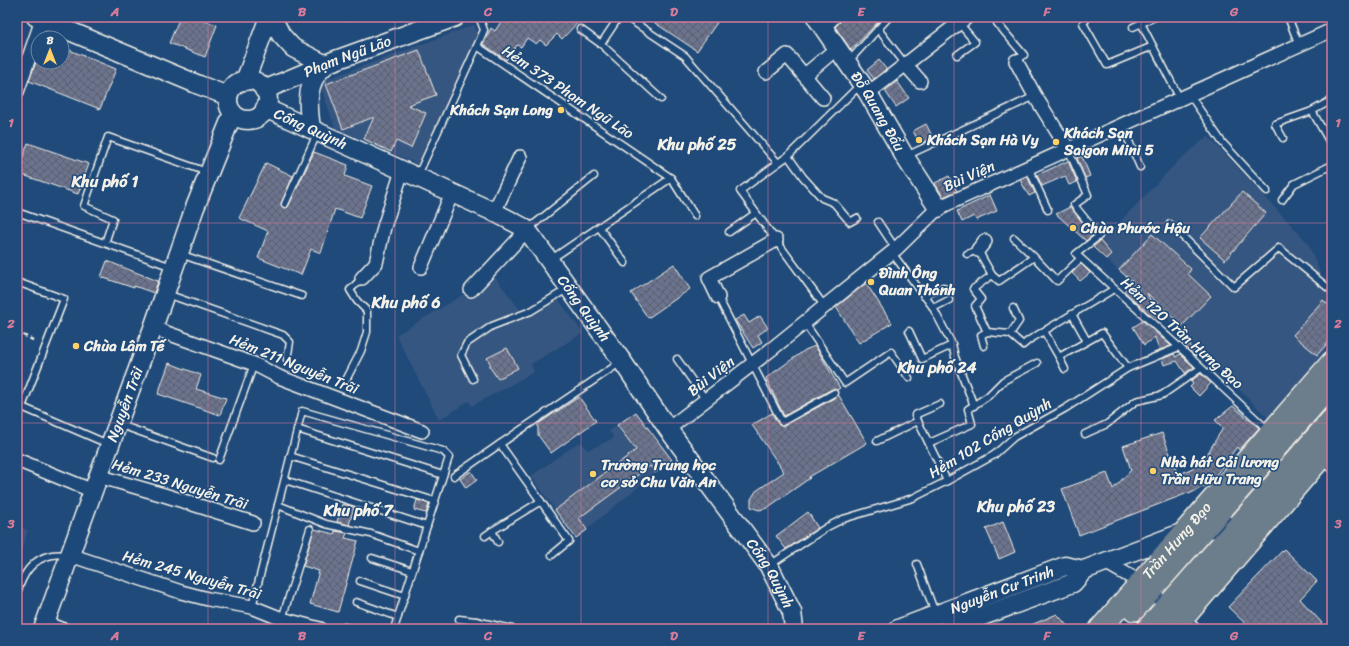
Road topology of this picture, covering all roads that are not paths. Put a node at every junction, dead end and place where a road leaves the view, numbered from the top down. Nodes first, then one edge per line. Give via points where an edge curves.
1 (271, 17) edge
2 (341, 17) edge
3 (349, 17) edge
4 (455, 17) edge
5 (479, 17) edge
6 (619, 17) edge
7 (626, 17) edge
8 (889, 17) edge
9 (1004, 17) edge
10 (1085, 17) edge
11 (1155, 17) edge
12 (1288, 17) edge
13 (39, 18) edge
14 (963, 20) edge
15 (824, 21) edge
16 (1141, 23) junction
17 (1132, 27) dead end
18 (580, 29) dead end
19 (878, 29) junction
20 (1332, 30) edge
21 (980, 37) dead end
22 (975, 42) junction
23 (601, 44) junction
24 (1298, 45) junction
25 (477, 46) junction
26 (1153, 46) junction
27 (837, 48) junction
28 (957, 55) dead end
29 (1016, 61) joint
30 (847, 63) junction
31 (326, 65) junction
32 (906, 65) junction
33 (766, 72) dead end
34 (805, 75) junction
35 (245, 81) junction
36 (920, 81) dead end
37 (864, 88) junction
38 (264, 90) junction
39 (17, 92) edge
40 (228, 96) junction
41 (1035, 96) junction
42 (1185, 97) junction
43 (823, 98) dead end
44 (661, 99) dead end
45 (1332, 100) edge
46 (265, 108) junction
47 (1312, 111) junction
48 (233, 114) junction
49 (1122, 125) junction
50 (314, 131) junction
51 (1283, 138) dead end
52 (1332, 146) edge
53 (1068, 149) junction
54 (788, 156) junction
55 (520, 157) dead end
56 (905, 157) junction
57 (778, 163) junction
58 (1332, 165) edge
59 (1028, 167) junction
60 (1140, 167) dead end
61 (209, 172) junction
62 (409, 174) junction
63 (594, 176) dead end
64 (671, 178) junction
65 (1267, 191) dead end
66 (452, 193) junction
67 (1282, 200) dead end
68 (285, 204) dead end
69 (938, 208) junction
70 (1048, 210) dead end
71 (17, 212) edge
72 (494, 212) junction
73 (756, 213) junction
74 (696, 216) dead end
75 (857, 218) dead end
76 (878, 222) dead end
77 (1170, 224) dead end
78 (599, 227) junction
79 (527, 230) junction
80 (729, 232) dead end
81 (1014, 238) dead end
82 (776, 240) junction
83 (105, 243) junction
84 (977, 249) dead end
85 (894, 251) junction
86 (1034, 257) junction
87 (1078, 257) junction
88 (549, 260) junction
89 (176, 261) junction
90 (625, 263) dead end
91 (421, 267) dead end
92 (992, 275) junction
93 (362, 278) joint
94 (17, 282) edge
95 (943, 287) dead end
96 (569, 288) junction
97 (1114, 289) junction
98 (471, 290) dead end
99 (1332, 291) edge
100 (165, 293) junction
101 (302, 296) dead end
102 (924, 296) junction
103 (718, 297) joint
104 (949, 300) dead end
105 (825, 307) junction
106 (933, 308) junction
107 (1014, 308) dead end
108 (1072, 314) junction
109 (805, 323) junction
110 (153, 328) junction
111 (909, 331) dead end
112 (1044, 331) junction
113 (987, 332) junction
114 (1010, 334) junction
115 (1087, 340) junction
116 (952, 345) junction
117 (984, 346) dead end
118 (1179, 347) junction
119 (1059, 357) junction
120 (677, 359) dead end
121 (287, 360) dead end
122 (622, 361) junction
123 (1332, 362) edge
124 (1037, 363) dead end
125 (254, 364) junction
126 (752, 364) junction
127 (1128, 368) junction
128 (1201, 368) junction
129 (1065, 369) dead end
130 (909, 378) dead end
131 (473, 379) dead end
132 (346, 380) dead end
133 (1332, 384) edge
134 (834, 393) dead end
135 (1310, 398) junction
136 (706, 400) junction
137 (940, 404) dead end
138 (974, 406) junction
139 (1332, 419) edge
140 (918, 421) junction
141 (118, 424) junction
142 (298, 429) junction
143 (668, 429) junction
144 (422, 431) dead end
145 (1085, 434) dead end
146 (1276, 437) junction
147 (877, 442) dead end
148 (929, 443) junction
149 (500, 444) junction
150 (110, 445) junction
151 (1323, 455) edge
152 (290, 456) junction
153 (17, 460) edge
154 (443, 475) junction
155 (454, 476) dead end
156 (285, 480) junction
157 (947, 481) junction
158 (95, 483) junction
159 (435, 501) junction
160 (541, 501) junction
161 (278, 504) junction
162 (1266, 522) junction
163 (253, 523) dead end
164 (1239, 525) junction
165 (427, 526) junction
166 (310, 529) dead end
167 (1206, 529) junction
168 (492, 531) junction
169 (1184, 532) junction
170 (485, 536) dead end
171 (498, 542) dead end
172 (419, 551) junction
173 (70, 555) junction
174 (552, 555) dead end
175 (372, 558) dead end
176 (1104, 562) junction
177 (917, 564) dead end
178 (769, 566) junction
179 (1084, 570) junction
180 (412, 571) junction
181 (360, 581) dead end
182 (1146, 586) junction
183 (17, 593) edge
184 (404, 596) junction
185 (356, 602) dead end
186 (1167, 606) junction
187 (252, 607) junction
188 (935, 615) junction
189 (398, 617) junction
190 (282, 618) junction
191 (459, 619) dead end
192 (476, 621) junction
193 (45, 624) edge
194 (1183, 626) edge
195 (71, 629) edge
196 (320, 629) edge
197 (342, 629) edge
198 (354, 629) edge
199 (394, 629) edge
200 (474, 629) edge
201 (512, 629) edge
202 (794, 629) edge
203 (898, 629) edge
204 (947, 629) edge
205 (1100, 629) edge
206 (1118, 629) edge
207 (1147, 629) edge

1 - 31 street via 281,35 293,48
1 - 35 street
2 - 3 lane
4 - 31 street, Phạm Ngũ Lão
5 - 25 lane via 484,30
6 - 23 lane
7 - 57 lane via 685,56
8 - 19 lane
9 - 29 lane via 996,23 1024,55
10 - 26 lane via 1083,23 1107,66
11 - 16 lane
12 - 24 lane
13 - 39 street
13 - 40 street
14 - 22 lane
14 - 32 street
15 - 27 street, Ðỗ Quang Ðẩu
16 - 17 lane
16 - 26 lane
18 - 23 lane
19 - 30 lane
19 - 32 lane
20 - 24 street, Bùi Viện
21 - 22 lane
22 - 28 lane
23 - 44 lane
24 - 42 street, Bùi Viện
25 - 62 lane
25 - 64 lane, Hẻm 373 Phạm Ngũ Lão
26 - 42 lane
27 - 30 street, Ðỗ Quang Ðẩu
27 - 34 street
29 - 41 street
30 - 37 street, Ðỗ Quang Ðẩu
31 - 38 street, Phạm Ngũ Lão
31 - 50 street via 316,75 309,95 308,105
32 - 36 street
32 - 37 street
33 - 34 street via 787,55
34 - 43 street
35 - 38 street via 254,82
35 - 40 street via 234,86
37 - 54 lane
37 - 56 street, Ðỗ Quang Ðẩu
38 - 46 street via 267,100
40 - 48 street via 229,108
41 - 53 street
41 - 56 lane
42 - 49 street, Bùi Viện
42 - 65 lane
45 - 47 lane
46 - 48 street via 257,118 250,120
46 - 50 street, Cống Quỳnh
47 - 51 lane via 1275,124
47 - 52 lane
48 - 61 street, Nguyễn Trãi
49 - 53 street, Bùi Viện
49 - 60 lane
50 - 62 street, Cống Quỳnh
50 - 68 lane
53 - 59 street, Bùi Viện
53 - 87 lane via 1088,195 1074,205 1099,236
54 - 57 lane
54 - 75 lane via 822,198 834,202 850,222
55 - 72 street
56 - 69 street, Ðỗ Quang Ðẩu
57 - 73 lane via 740,191
58 - 67 lane via 1294,184
59 - 69 street, Bùi Viện
59 - 70 lane
61 - 83 lane via 108,137 84,206 113,219
61 - 89 street, Nguyễn Trãi
62 - 66 street, Cống Quỳnh
62 - 93 street via 384,227 376,263
63 - 79 lane
64 - 74 lane
64 - 78 lane
66 - 72 street, Cống Quỳnh
66 - 91 street
69 - 85 street, Bùi Viện
71 - 83 lane
72 - 79 street, Cống Quỳnh
73 - 80 lane
73 - 82 lane
76 - 85 lane
77 - 99 lane via 1234,287 1279,248
78 - 88 lane
78 - 90 lane
79 - 88 street, Cống Quỳnh
79 - 98 street
81 - 86 lane
82 - 103 street via 710,278
82 - 105 lane
83 - 89 lane
84 - 92 lane
85 - 102 lane
85 - 105 street, Bùi Viện
86 - 87 lane via 1057,281
86 - 92 lane via 999,281
87 - 97 lane, Hẻm 120 Trần Hưng Đạo
88 - 96 street, Cống Quỳnh
89 - 100 street, Nguyễn Trãi
89 - 101 lane
92 - 113 lane via 973,289 980,299 975,306
93 - 132 lane via 350,290 367,311 367,332 361,351
94 - 150 lane via 64,299 22,408
95 - 102 lane
96 - 122 street, Cống Quỳnh
96 - 131 lane via 531,311 492,326 467,343 461,355
97 - 108 lane
97 - 118 lane, Hẻm 120 Trần Hưng Đạo
100 - 110 street, Nguyễn Trãi
100 - 121 lane via 284,335 290,342
102 - 106 lane
103 - 126 lane
104 - 106 lane
105 - 109 street, Bùi Viện
106 - 116 lane
107 - 114 lane via 1019,321
108 - 112 lane
108 - 115 lane
109 - 126 street, Bùi Viện
109 - 130 lane via 845,383 891,352
110 - 125 street, Hẻm 211 Nguyễn Trãi
110 - 141 street, Nguyễn Trãi
111 - 116 lane via 922,359
112 - 114 lane via 1023,345
112 - 119 lane
113 - 114 lane
113 - 117 lane via 980,336
115 - 119 lane
115 - 127 lane via 1102,333
116 - 138 lane
118 - 127 lane, Hẻm 102 Cống Quỳnh
118 - 128 lane, Hẻm 120 Trần Hưng Đạo
119 - 129 lane
120 - 136 lane
122 - 143 street, Cống Quỳnh
122 - 149 lane
123 - 135 main road, Trần Hưng Đạo
124 - 138 lane via 1003,381
125 - 141 lane via 216,459
125 - 144 street, Hẻm 211 Nguyễn Trãi via 279,377
126 - 134 lane via 782,422
126 - 136 street, Bùi Viện
127 - 157 lane, Hẻm 102 Cống Quỳnh
128 - 145 lane via 1162,395 1136,401 1107,424
128 - 146 lane, Hẻm 120 Trần Hưng Đạo
133 - 135 main road, Trần Hưng Đạo
135 - 146 main road, Trần Hưng Đạo
136 - 143 street, Bùi Viện
137 - 140 lane via 915,415
138 - 148 lane via 968,409 972,424
139 - 151 main road
140 - 147 lane
140 - 148 lane
141 - 150 street, Nguyễn Trãi
142 - 152 lane
142 - 154 lane
142 - 154 lane via 302,411 443,451 449,458
143 - 178 street, Cống Quỳnh
146 - 167 main road, Trần Hưng Đạo
146 - 169 main road, Trần Hưng Đạo
148 - 157 lane
149 - 155 lane
149 - 160 lane
150 - 158 street, Nguyễn Trãi
151 - 162 main road
151 - 164 main road
152 - 156 lane
152 - 159 lane
153 - 158 street, Hẻm 233 Nguyễn Trãi
154 - 159 lane
156 - 161 lane
156 - 165 lane
157 - 178 lane, Hẻm 102 Cống Quỳnh via 913,498 843,519
158 - 163 street, Hẻm 233 Nguyễn Trãi via 164,495
158 - 173 street, Nguyễn Trãi
159 - 165 lane
160 - 168 lane
160 - 174 lane via 569,541
161 - 172 lane via 326,524 371,534
161 - 187 lane
162 - 164 street, Nguyễn Cư Trinh
162 - 194 main road
164 - 167 street, Nguyễn Cư Trinh
164 - 186 main road
165 - 172 lane
166 - 190 lane
167 - 169 street, Nguyễn Cư Trinh
167 - 182 main road, Trần Hưng Đạo
168 - 170 lane
168 - 171 lane
169 - 176 street, Nguyễn Cư Trinh
169 - 182 main road, Trần Hưng Đạo
172 - 180 lane
173 - 183 lane via 52,555 33,563
173 - 187 street, Hẻm 245 Nguyễn Trãi via 181,592
173 - 193 street, Nguyễn Trãi
175 - 180 lane
176 - 179 street, Nguyễn Cư Trinh
176 - 182 street
177 - 188 lane
178 - 202 street, Cống Quỳnh via 792,612
179 - 188 street, Nguyễn Cư Trinh via 1065,566
179 - 204 street, Nguyễn Cư Trinh via 1073,583
180 - 184 lane
181 - 184 lane
182 - 186 street
182 - 205 main road, Trần Hưng Đạo
182 - 206 main road, Trần Hưng Đạo
184 - 189 lane
185 - 189 lane
186 - 194 street
186 - 207 main road
187 - 190 street, Hẻm 245 Nguyễn Trãi
188 - 203 street, Nguyễn Cư Trinh
189 - 199 lane
190 - 196 street, Hẻm 245 Nguyễn Trãi
191 - 192 lane
192 - 200 lane
192 - 201 lane
193 - 195 lane
197 - 198 lane

